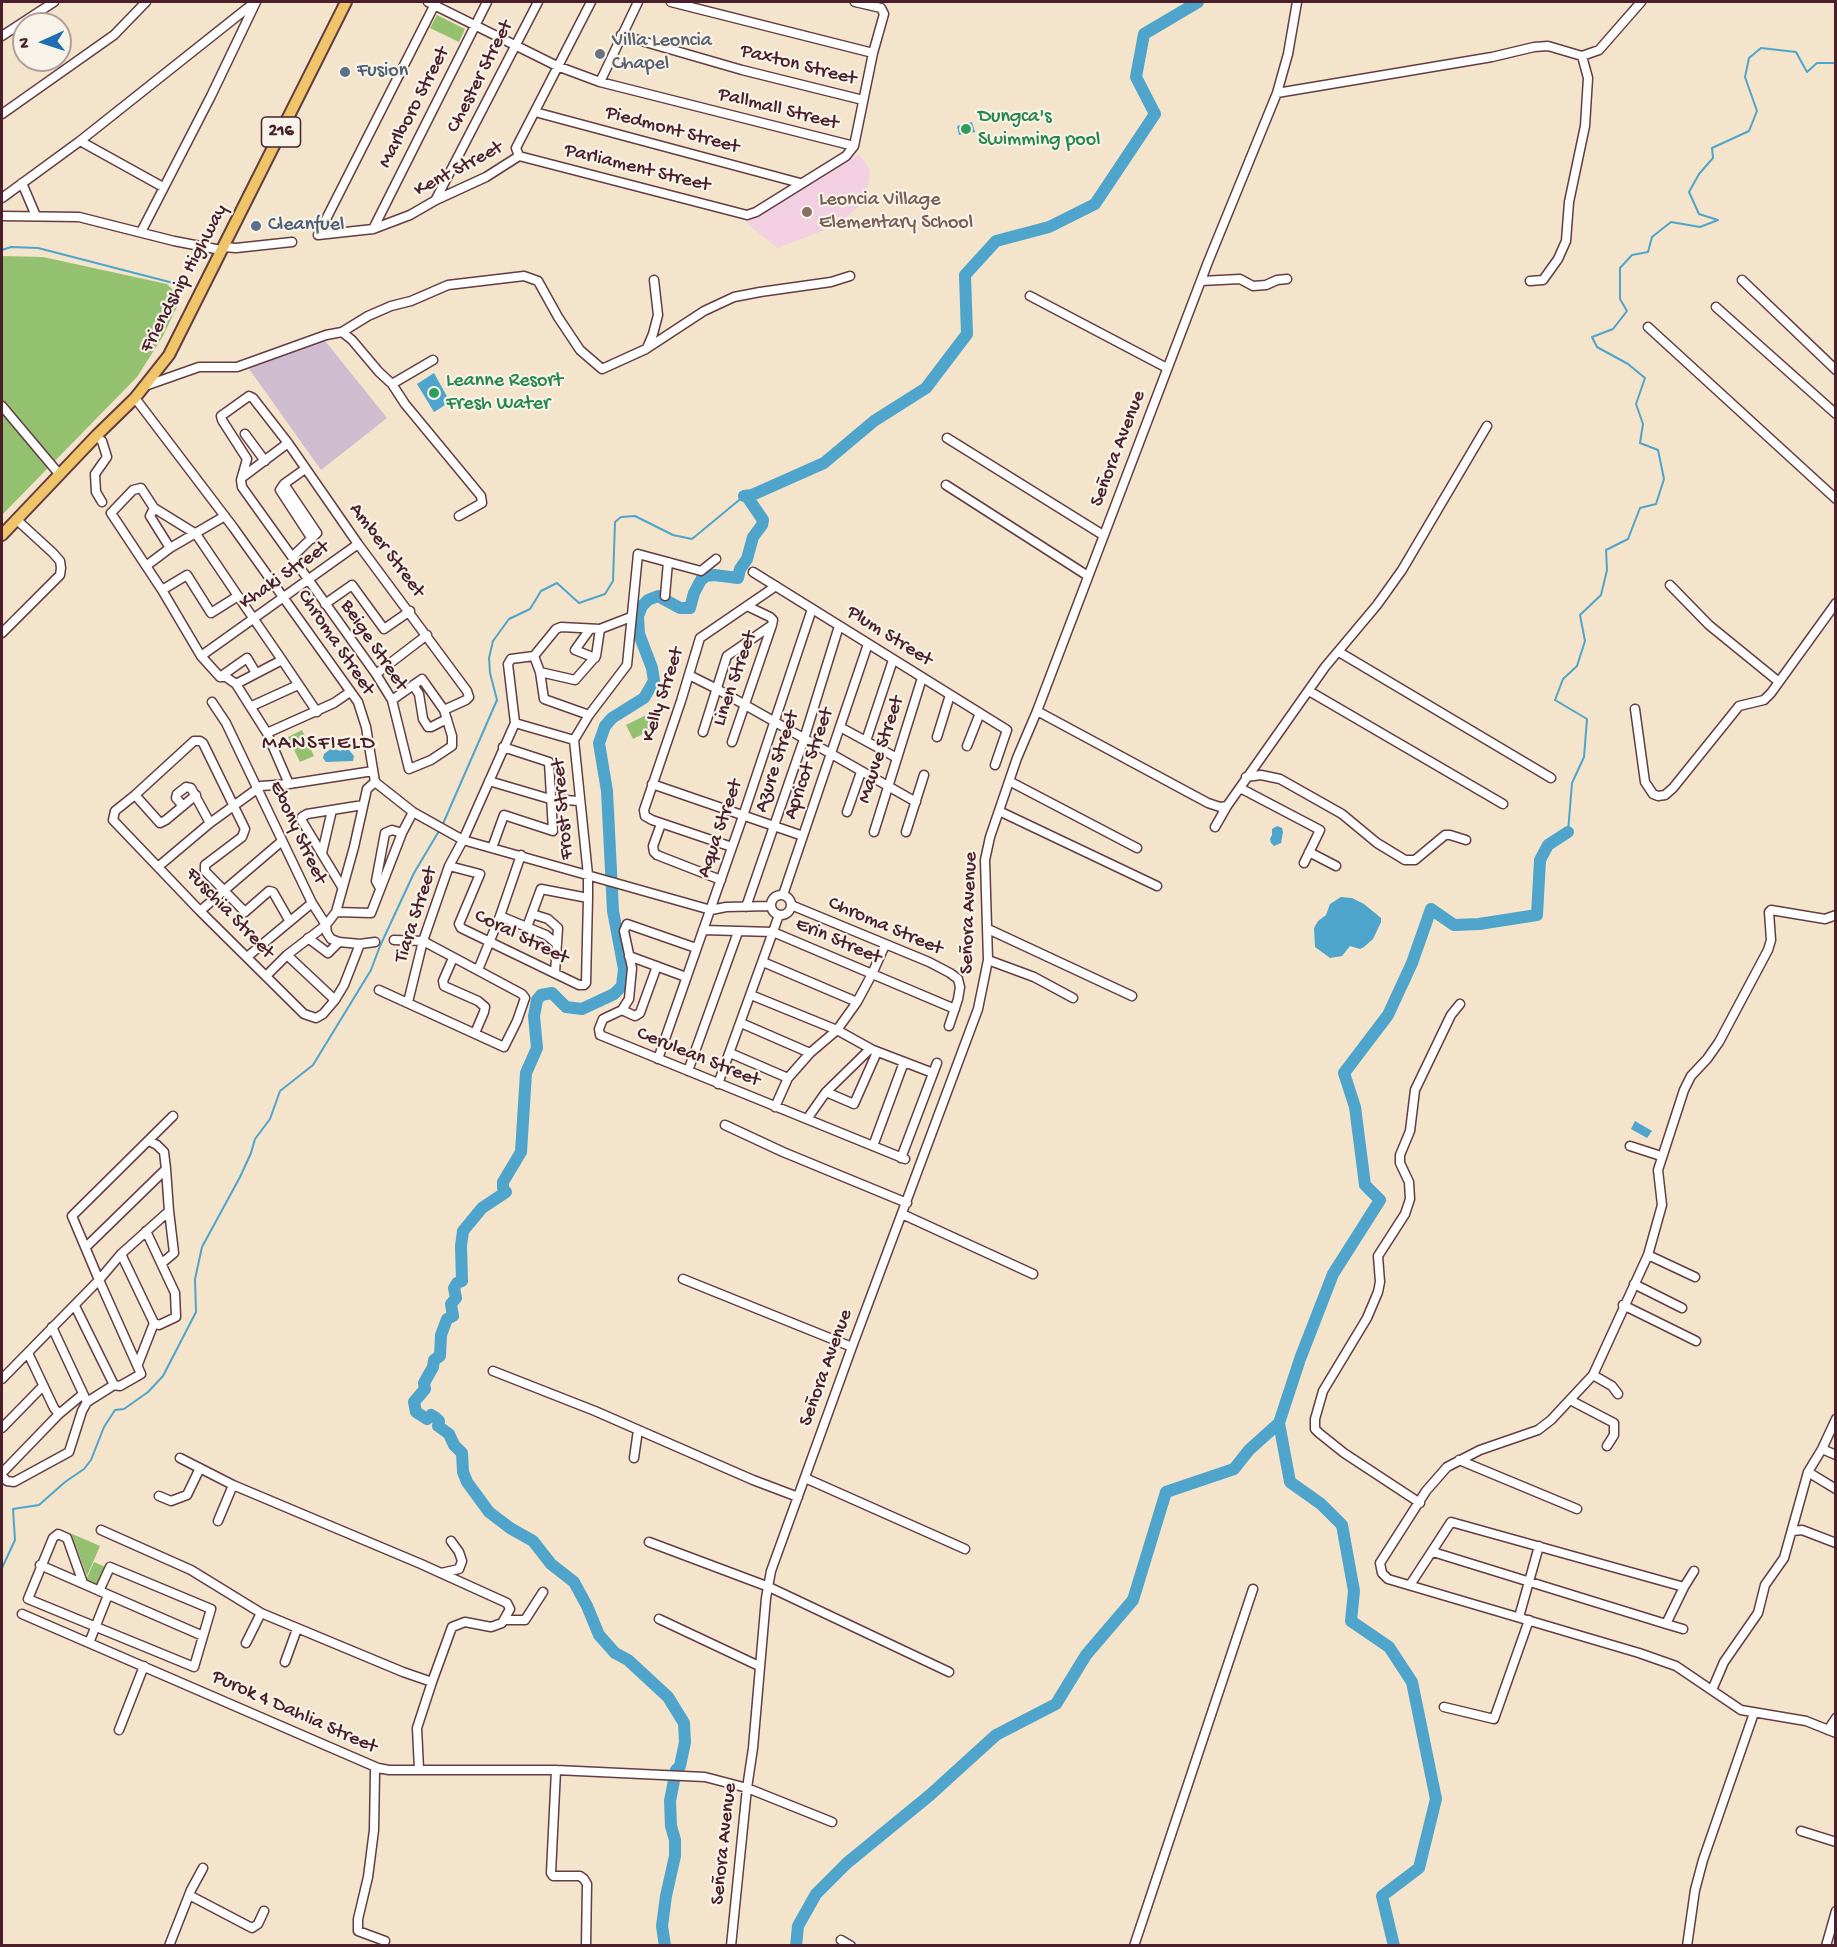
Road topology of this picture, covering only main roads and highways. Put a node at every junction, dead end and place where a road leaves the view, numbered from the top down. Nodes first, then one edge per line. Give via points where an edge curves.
1 (346, 2) edge
2 (2, 536) edge

1 - 2 main road, Friendship Highway / 216 via 169,355 135,398

